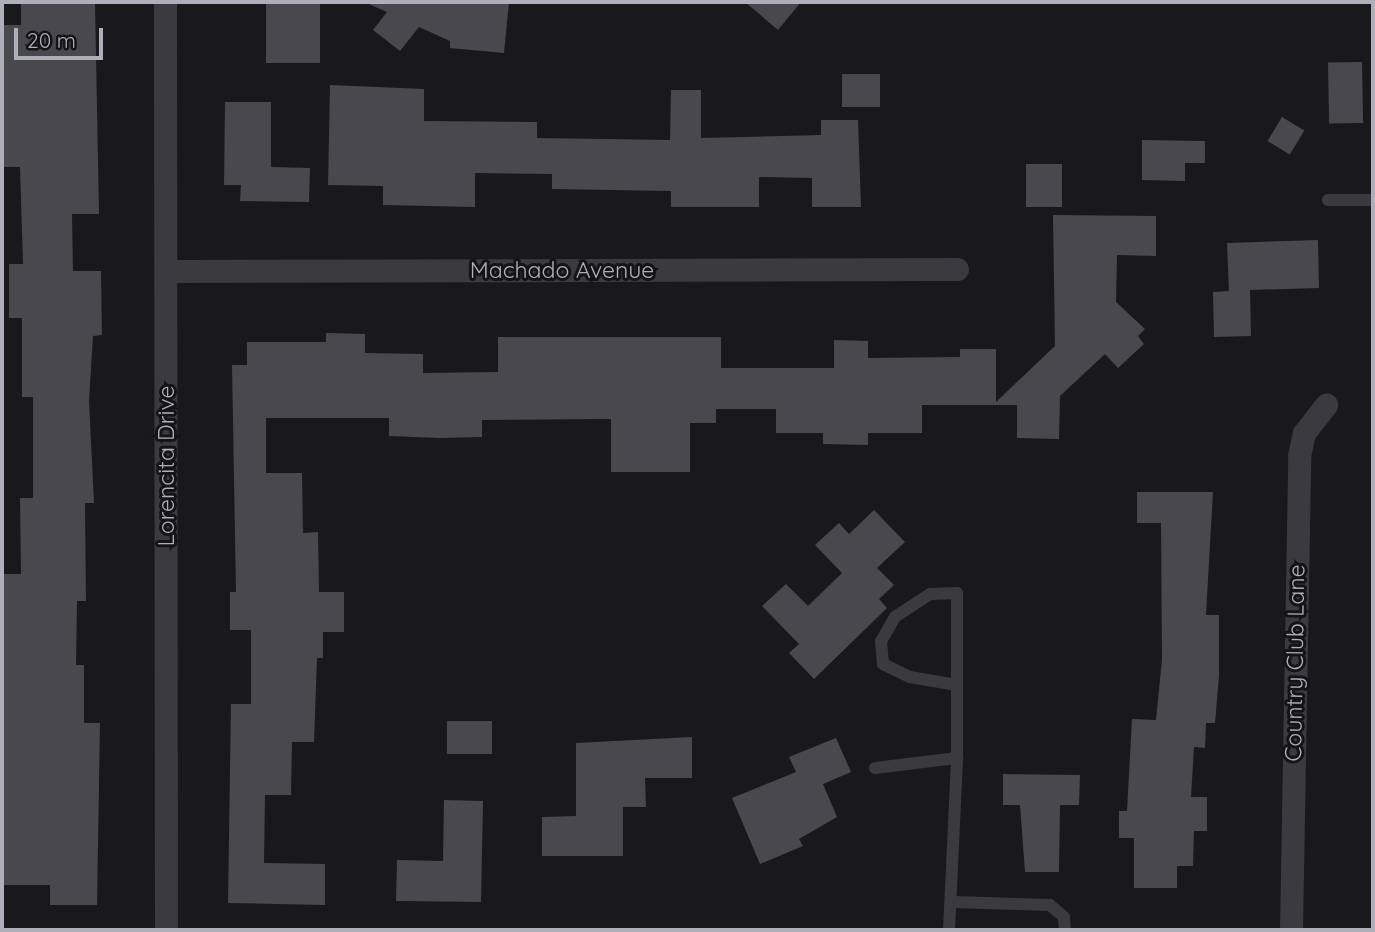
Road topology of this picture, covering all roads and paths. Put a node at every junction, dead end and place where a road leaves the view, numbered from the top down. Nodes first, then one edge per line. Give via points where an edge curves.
1 (165, 2) edge
2 (1328, 200) dead end
3 (1373, 200) edge
4 (957, 269) dead end
5 (166, 271) junction
6 (1326, 405) dead end
7 (957, 685) junction
8 (957, 758) junction
9 (875, 768) dead end
10 (953, 902) junction
11 (166, 930) edge
12 (949, 930) edge
13 (1065, 930) edge
14 (1291, 930) edge

1 - 5 street, Lorencita Drive
2 - 3 lane
4 - 5 street, Machado Avenue
5 - 11 street, Lorencita Drive
6 - 14 street, Country Club Lane via 1304,433 1299,456
7 - 7 lane via 957,593 930,594 895,617 881,641 883,664 910,677
7 - 8 lane
8 - 9 lane
8 - 10 lane
10 - 12 lane
10 - 13 lane via 1050,905 1064,917

